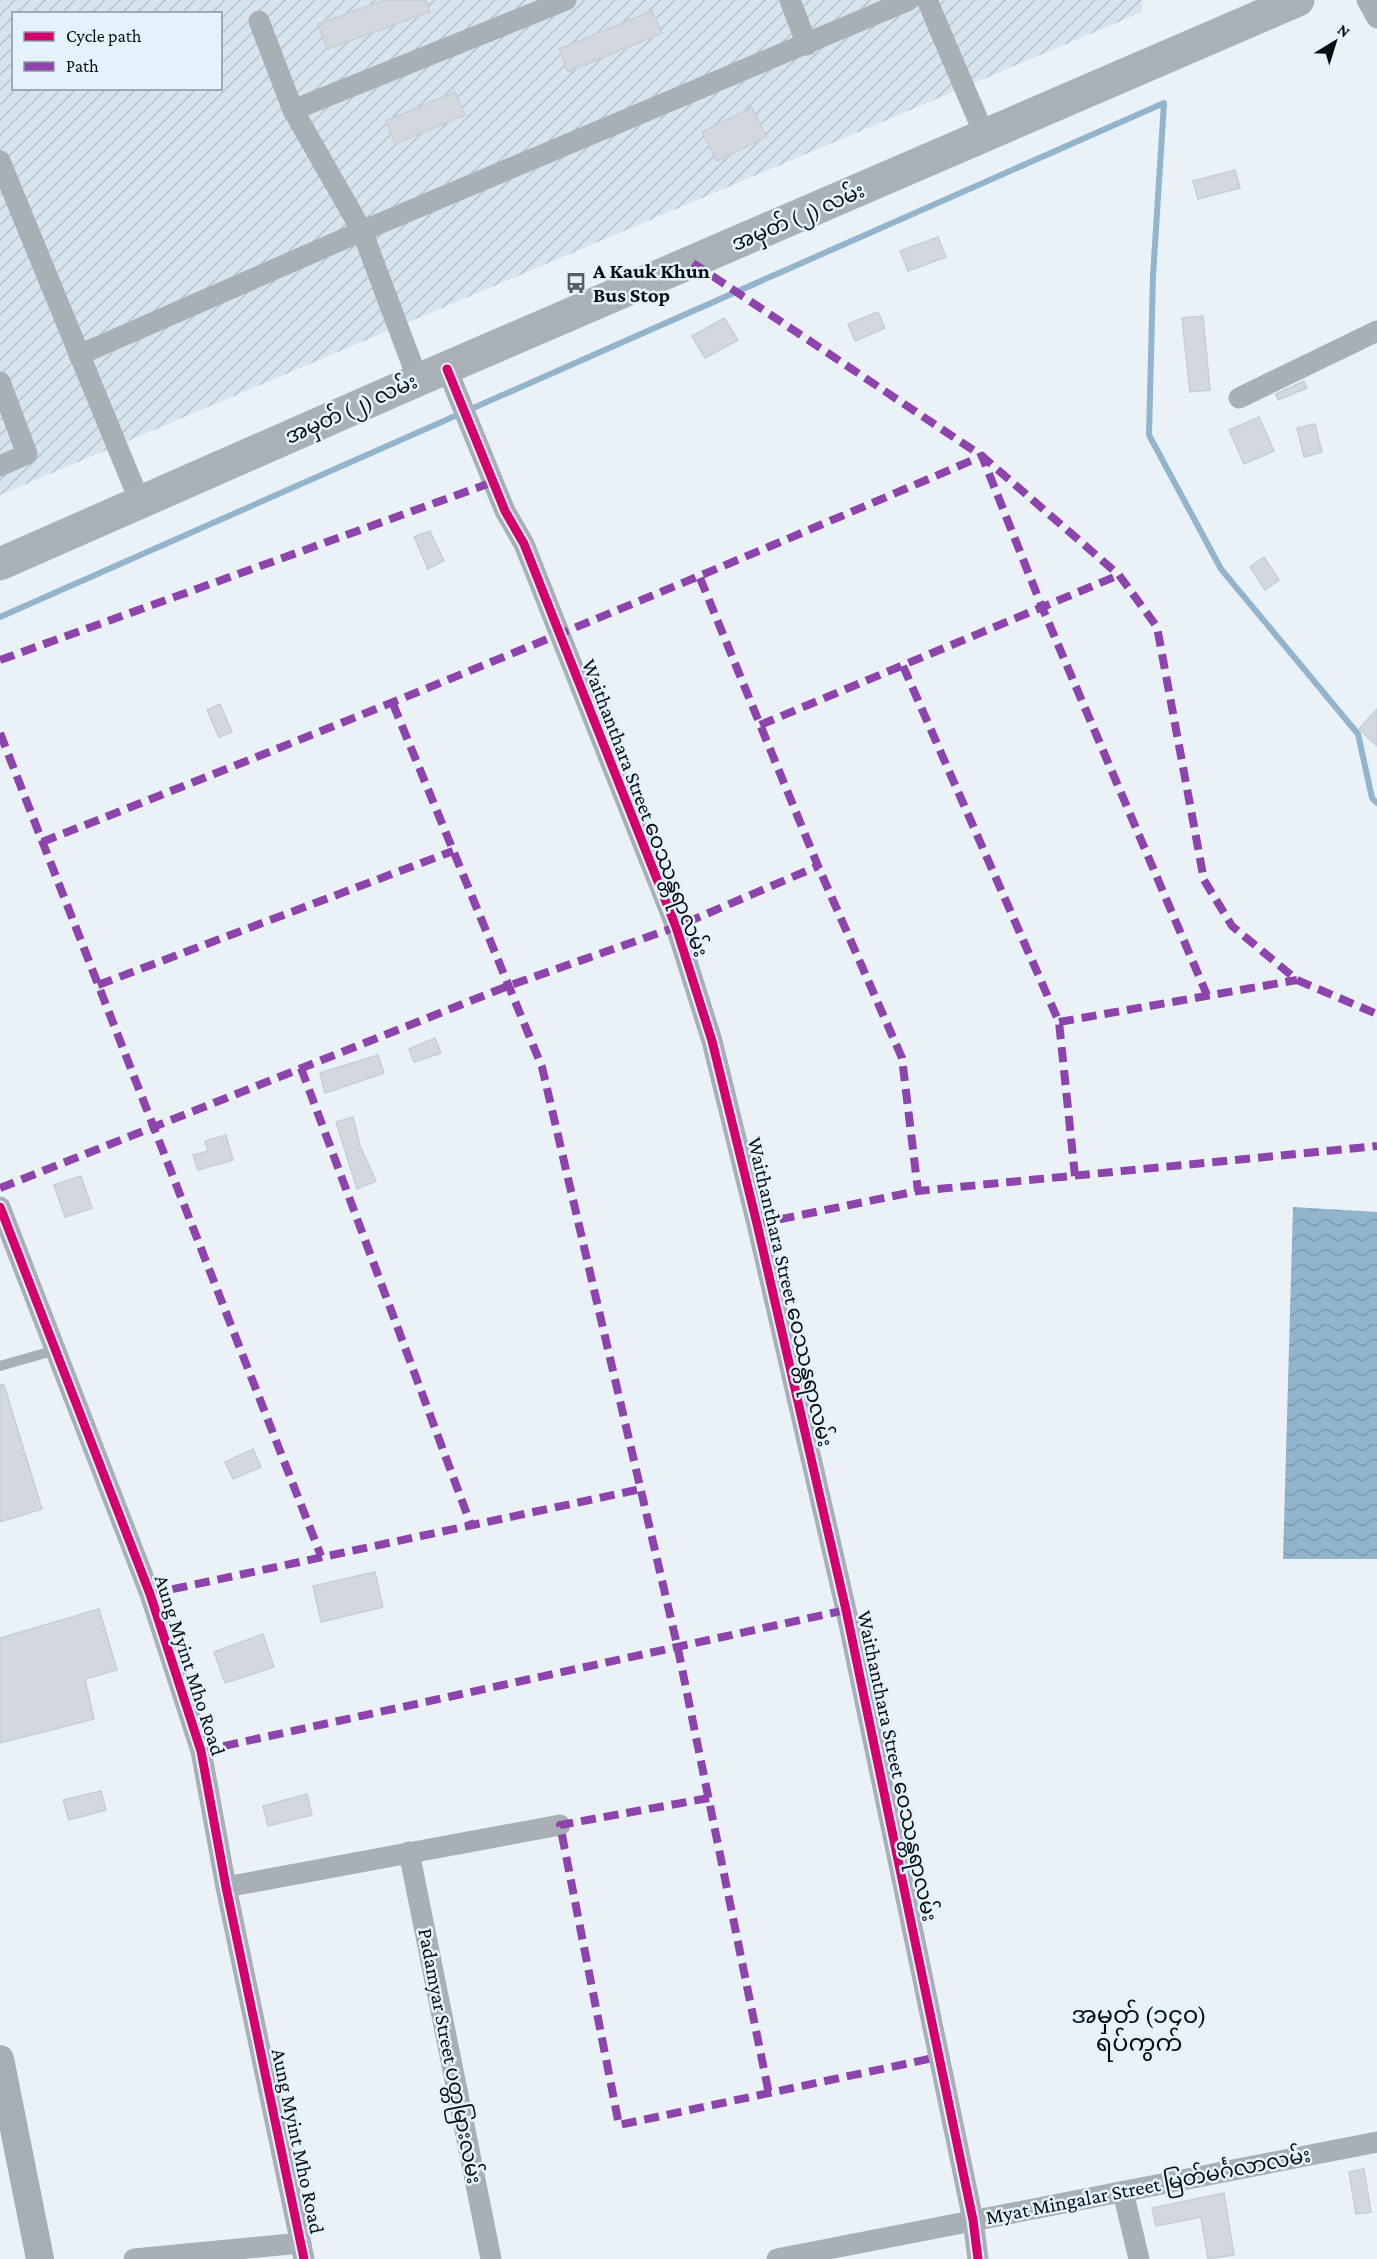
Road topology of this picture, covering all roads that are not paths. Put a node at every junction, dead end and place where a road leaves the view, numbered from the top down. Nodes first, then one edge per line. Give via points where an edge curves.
1 (566, 0) edge
2 (790, 0) edge
3 (909, 0) edge
4 (927, 0) edge
5 (1298, 0) edge
6 (1367, 0) edge
7 (1377, 18) edge
8 (259, 21) dead end
9 (807, 45) junction
10 (293, 110) junction
11 (985, 136) junction
12 (0, 161) edge
13 (7, 195) edge
14 (362, 231) junction
15 (1377, 331) edge
16 (79, 355) junction
17 (433, 374) junction
18 (0, 382) edge
19 (1239, 398) dead end
20 (0, 466) edge
21 (140, 502) junction
22 (0, 564) edge
23 (0, 1207) edge
24 (56, 1350) junction
25 (0, 1366) edge
26 (560, 1825) dead end
27 (408, 1852) junction
28 (226, 1887) junction
29 (0, 2059) edge
30 (1377, 2142) edge
31 (1123, 2192) junction
32 (973, 2220) junction
33 (303, 2251) edge
34 (40, 2259) edge
35 (134, 2259) edge
36 (491, 2259) edge
37 (777, 2259) edge
38 (978, 2259) edge
39 (1139, 2259) edge

1 - 10 street
2 - 9 street
3 - 9 street
4 - 11 street
5 - 11 main road, အမှတ် (၂) လမ်း
6 - 7 street
8 - 10 street, Waithanthara Street ဝေဿန္တရာလမ်း
9 - 14 street
10 - 14 street, Waithanthara Street ဝေဿန္တရာလမ်း
11 - 17 main road, အမှတ် (၂) လမ်း
12 - 13 street
13 - 16 street
14 - 16 street
14 - 17 street, Waithanthara Street ဝေဿန္တရာလမ်း
15 - 19 street
16 - 21 street
17 - 21 main road, အမှတ် (၂) လမ်း
17 - 32 street, Waithanthara Street ဝေဿန္တရာလမ်း via 524,544 676,927 712,1041 846,1610
18 - 20 street via 27,454
21 - 22 main road, အမှတ် (၂) လမ်း
23 - 24 street, Aung Myint Mho Road
24 - 25 lane
24 - 28 street, Aung Myint Mho Road via 150,1594 201,1751
26 - 27 street
27 - 28 street
27 - 36 street, Padamyar Street ပတ္တမြားလမ်း
28 - 33 street, Aung Myint Mho Road
29 - 34 street
30 - 31 street, Myat Mingalar Street မြတ်မင်္ဂလာလမ်း
31 - 32 street, Myat Mingalar Street မြတ်မင်္ဂလာလမ်း
31 - 39 street
32 - 37 street, Myat Mingalar Street မြတ်မင်္ဂလာလမ်း
32 - 38 street, Waithanthara Street ဝေဿန္တရာလမ်း
33 - 35 street

